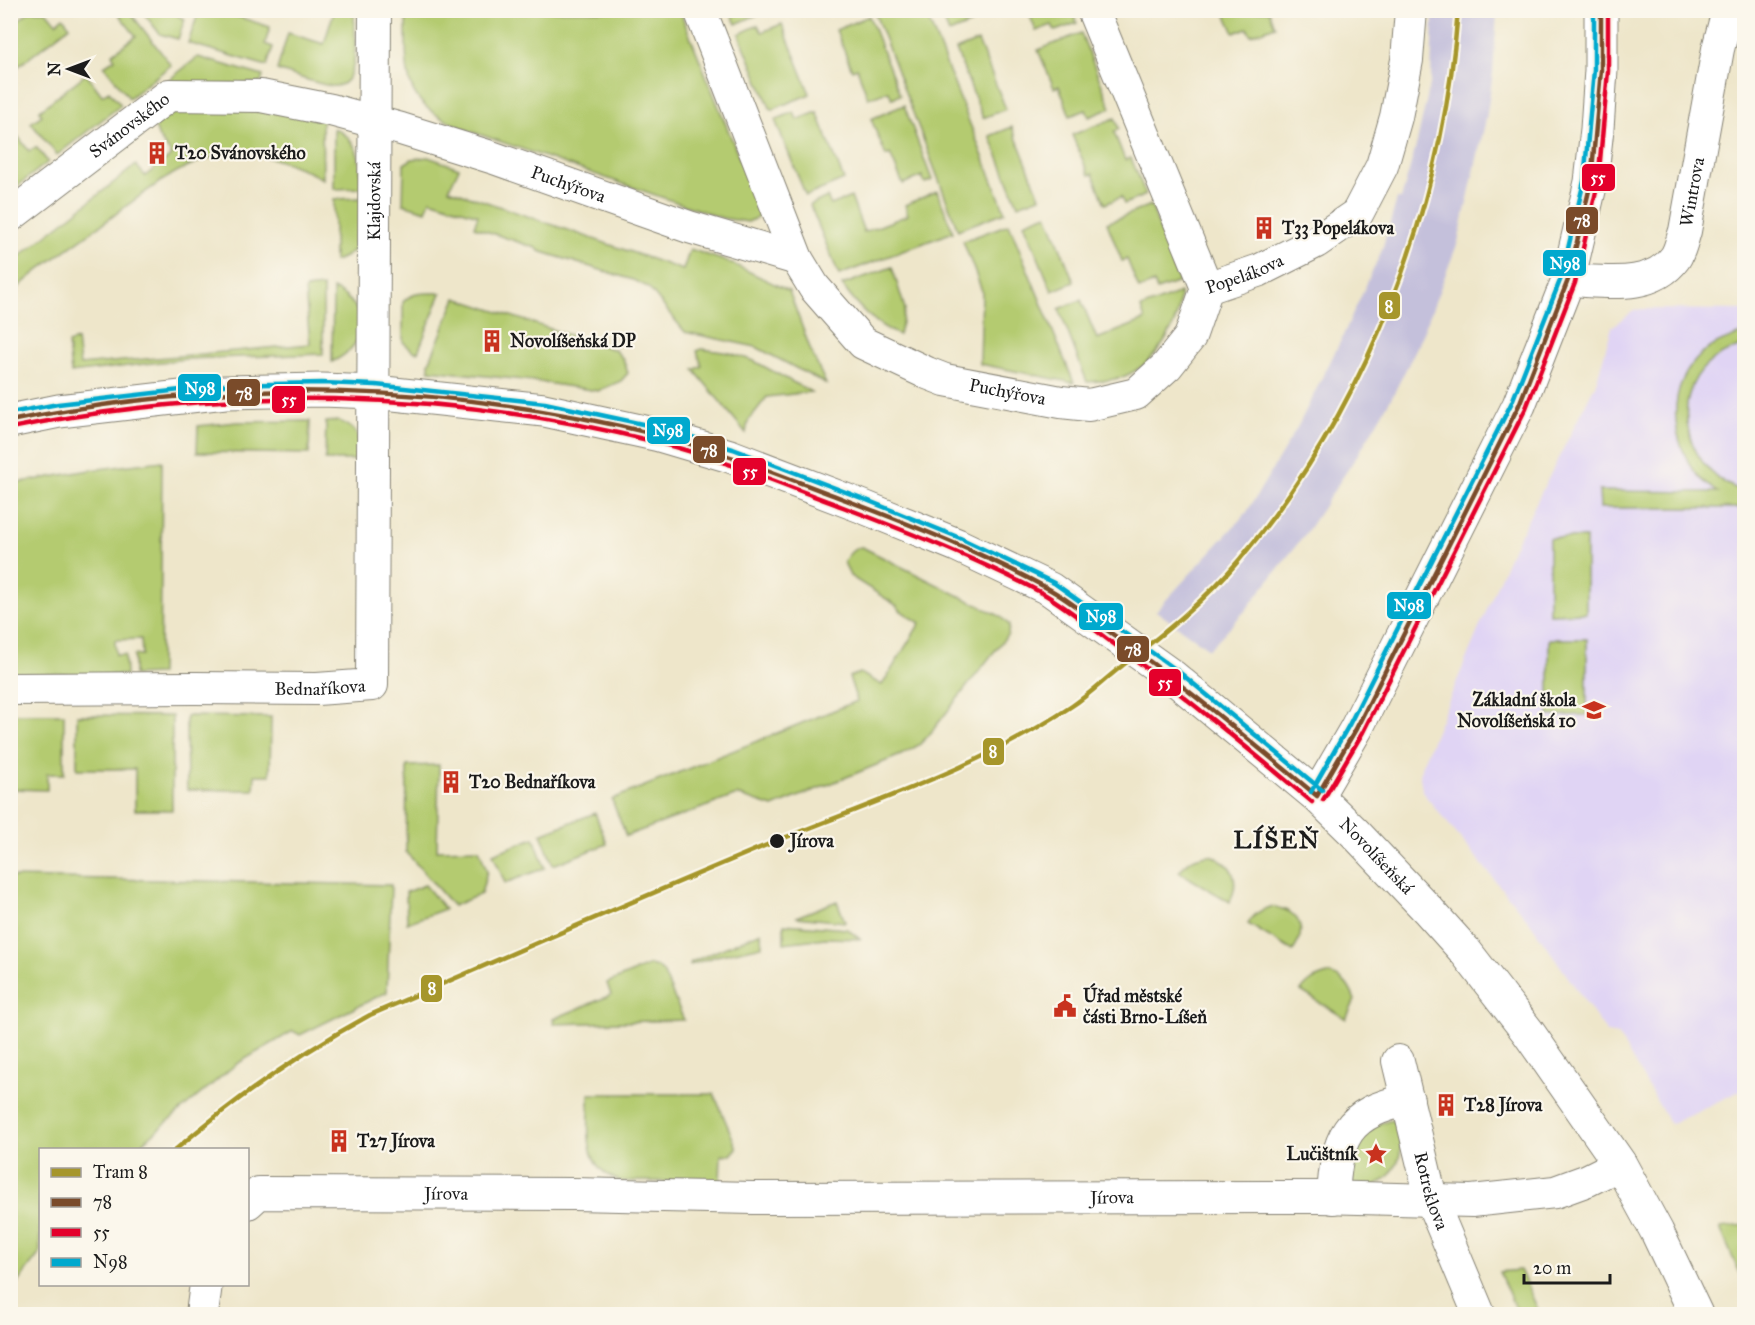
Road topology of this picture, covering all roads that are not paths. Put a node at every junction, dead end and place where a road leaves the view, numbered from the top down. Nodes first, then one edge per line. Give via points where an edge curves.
1 (375, 10) edge
2 (700, 10) edge
3 (1093, 10) edge
4 (1411, 10) edge
5 (1601, 10) edge
6 (1728, 10) edge
7 (375, 122) junction
8 (10, 216) edge
9 (797, 258) junction
10 (1568, 280) junction
11 (1207, 288) junction
12 (375, 392) junction
13 (10, 421) edge
14 (10, 689) edge
15 (1317, 796) junction
16 (1398, 1061) dead end
17 (1408, 1100) junction
18 (1620, 1164) junction
19 (1333, 1197) junction
20 (249, 1202) edge
21 (1432, 1202) junction
22 (206, 1286) edge
23 (202, 1314) edge
24 (1479, 1314) edge
25 (1696, 1314) edge

1 - 7 street, Klajdovská
2 - 9 street, Puchýřova
3 - 11 street, Popelákova
4 - 11 street, Popelákova via 1396,117 1382,166 1357,214 1316,242 1260,270
5 - 10 street via 1595,150
6 - 10 street, Wintrova via 1685,231 1676,257 1663,271 1641,280
7 - 8 street, Svánovského via 261,96 169,95
7 - 9 street, Puchýřova via 494,158 689,227
7 - 12 street, Klajdovská
9 - 11 street, Puchýřova via 814,287 863,343 945,380 1089,405 1136,394 1167,366 1190,336
10 - 15 street via 1519,405 1356,729
12 - 13 street, Novolíšeňská via 225,392 59,411
12 - 14 street, Bednaříkova via 372,685 317,690
12 - 15 street, Novolíšeňská via 544,410 659,435 730,456 957,545 1050,589 1173,677
15 - 18 street, Novolíšeňská via 1393,871 1465,951 1528,1032
16 - 17 street, Rotreklova
17 - 19 street via 1362,1116 1349,1129 1339,1149
17 - 21 street, Rotreklova
18 - 21 street, Jírova via 1555,1192 1494,1200
18 - 25 street, Novolíšeňská
19 - 20 street, Jírova via 343,1193 259,1194
19 - 21 street, Jírova
21 - 24 street, Rotreklova
22 - 23 street

